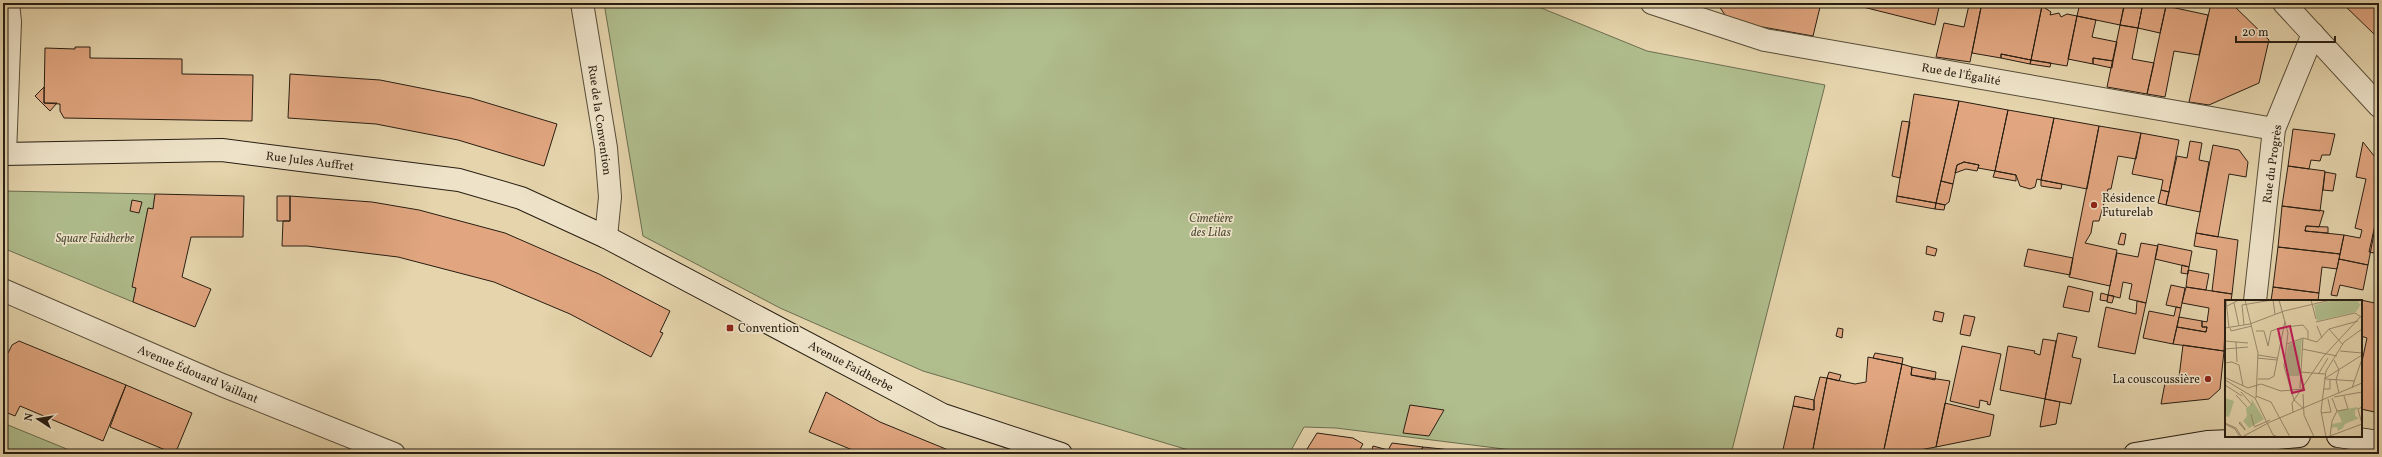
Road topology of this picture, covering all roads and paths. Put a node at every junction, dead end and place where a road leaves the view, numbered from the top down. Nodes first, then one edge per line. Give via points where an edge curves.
1 (8, 3) edge
2 (582, 3) edge
3 (1652, 3) edge
4 (2284, 3) edge
5 (1686, 9) edge
6 (2313, 34) junction
7 (2379, 106) edge
8 (2274, 129) junction
9 (4, 154) edge
10 (606, 237) junction
11 (3, 290) edge
12 (2255, 300) edge
13 (2293, 437) edge
14 (2345, 437) edge
15 (2379, 442) edge
16 (2257, 443) edge
17 (394, 454) edge
18 (1061, 454) edge
19 (2134, 454) edge

1 - 9 street via 10,22
2 - 10 street, Rue de la Convention via 606,148 610,197
3 - 5 street, Rue de l'Égalité
4 - 6 street
5 - 8 street, Rue de l'Égalité via 1765,40
6 - 7 street
6 - 8 street, Rue du Progrès
8 - 12 street, Rue du Progrès
9 - 10 street, Rue Jules Auffret via 222,150 459,180 521,198
10 - 18 street, Avenue Faidherbe via 943,414
11 - 17 street, Avenue Édouard Vaillant via 222,385
13 - 16 street
14 - 15 street
16 - 19 street via 2195,444

